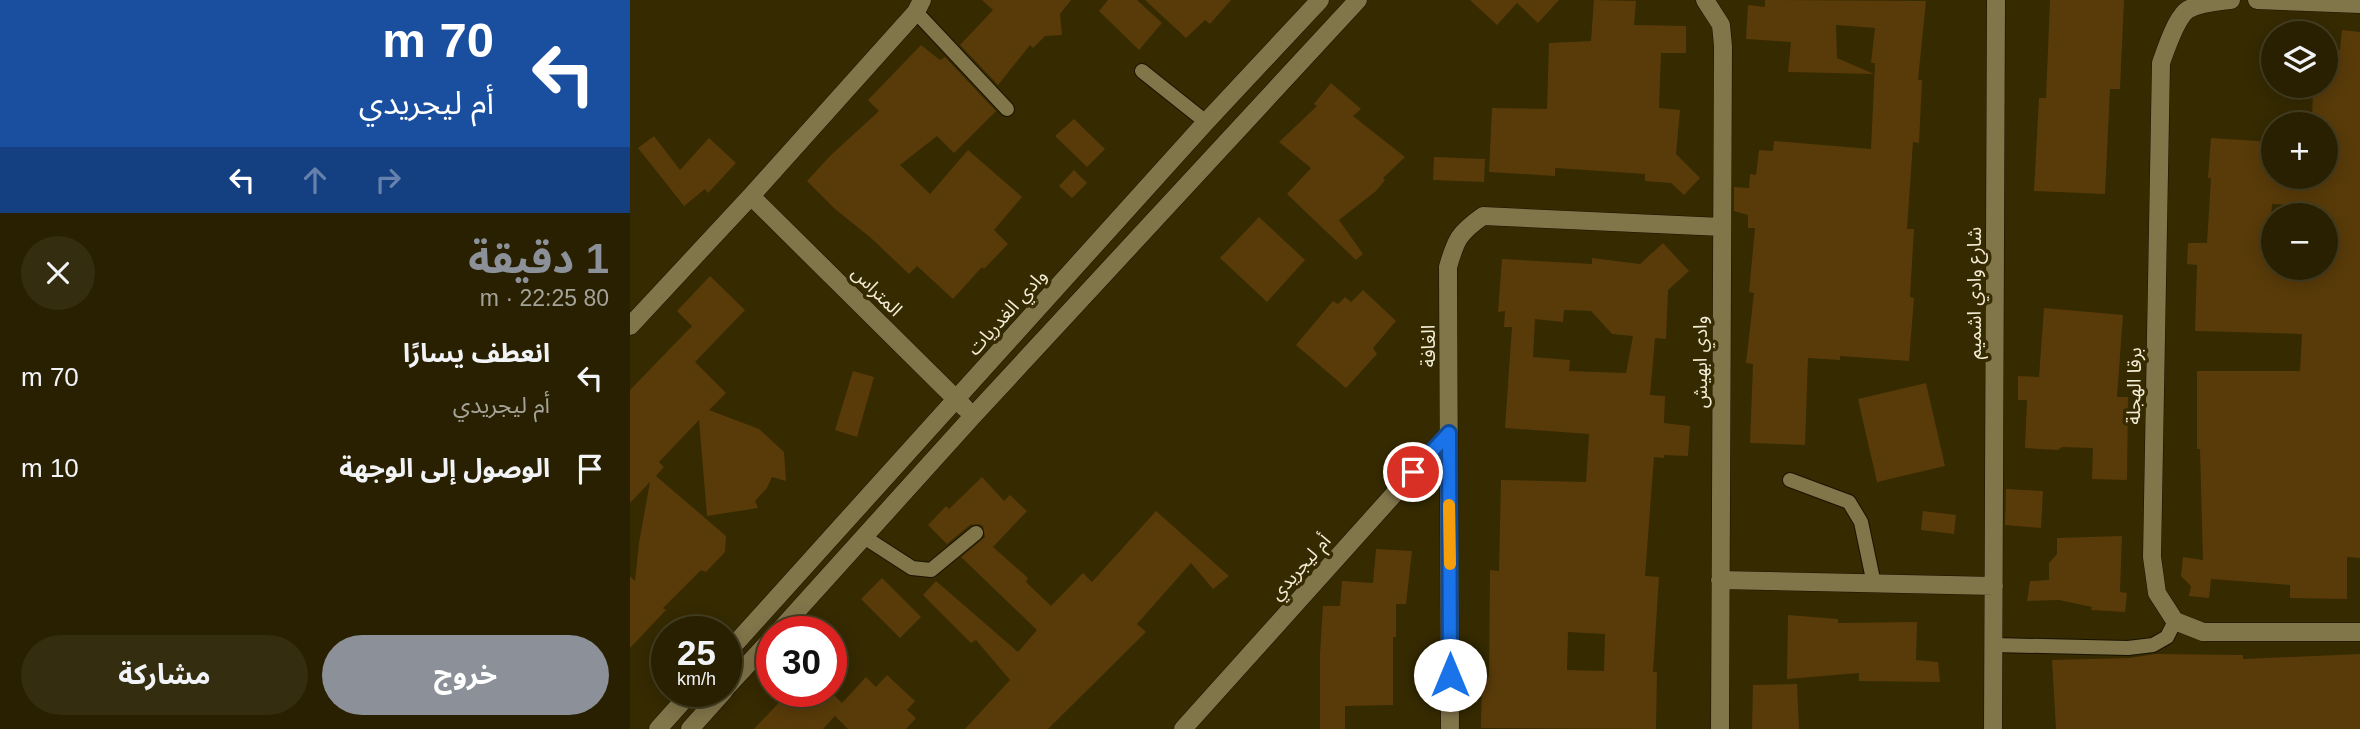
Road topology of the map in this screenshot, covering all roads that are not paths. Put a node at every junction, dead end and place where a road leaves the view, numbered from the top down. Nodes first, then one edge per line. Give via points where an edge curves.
1 (1320, 0) edge
2 (1357, 0) edge
3 (1705, 0) edge
4 (1996, 0) edge
5 (2231, 0) edge
6 (2257, 0) edge
7 (2360, 4) edge
8 (919, 6) edge
9 (1142, 71) dead end
10 (1007, 109) dead end
11 (1206, 122) junction
12 (751, 196) junction
13 (1722, 228) junction
14 (630, 326) edge
15 (957, 399) junction
16 (973, 416) junction
17 (1449, 433) junction
18 (1790, 480) dead end
19 (976, 533) dead end
20 (864, 537) junction
21 (1720, 580) junction
22 (1874, 584) junction
23 (1994, 586) junction
24 (792, 616) edge
25 (2175, 621) junction
26 (2360, 632) edge
27 (742, 636) edge
28 (1994, 645) junction
29 (756, 656) edge
30 (742, 671) edge
31 (678, 707) edge
32 (710, 707) edge
33 (658, 729) edge
34 (690, 729) edge
35 (1183, 729) edge
36 (1450, 729) edge
37 (1720, 729) edge
38 (1993, 729) edge

1 - 11 street, وادي الغدريات
2 - 16 street
3 - 13 street, وادي ابهيش via 1721,25 1723,46
4 - 23 street, شارع وادي اشميم
5 - 25 street, برقا الهجلة via 2186,11 2161,63 2152,557 2157,593
6 - 7 street
8 - 10 lane
8 - 12 street
9 - 11 lane
11 - 15 street, وادي الغدريات
12 - 14 street
12 - 15 street, المتراس
13 - 17 street, الغافة via 1483,216 1464,229 1448,267
13 - 21 street, وادي ابهيش
15 - 16 street, المتراس
15 - 27 street, وادي الغدريات
16 - 20 street
17 - 35 street, أم ليجريدي
17 - 36 street, الغافة
18 - 22 lane via 1849,502 1861,522
19 - 20 lane via 931,570 912,568
20 - 24 street
21 - 22 street
21 - 37 street, وادي ابهيش
22 - 23 street
23 - 28 street, شارع وادي اشميم
25 - 26 street via 2203,632
25 - 28 lane via 2167,637 2154,645
28 - 38 street, شارع وادي اشميم
29 - 30 street
31 - 33 street
32 - 34 street

